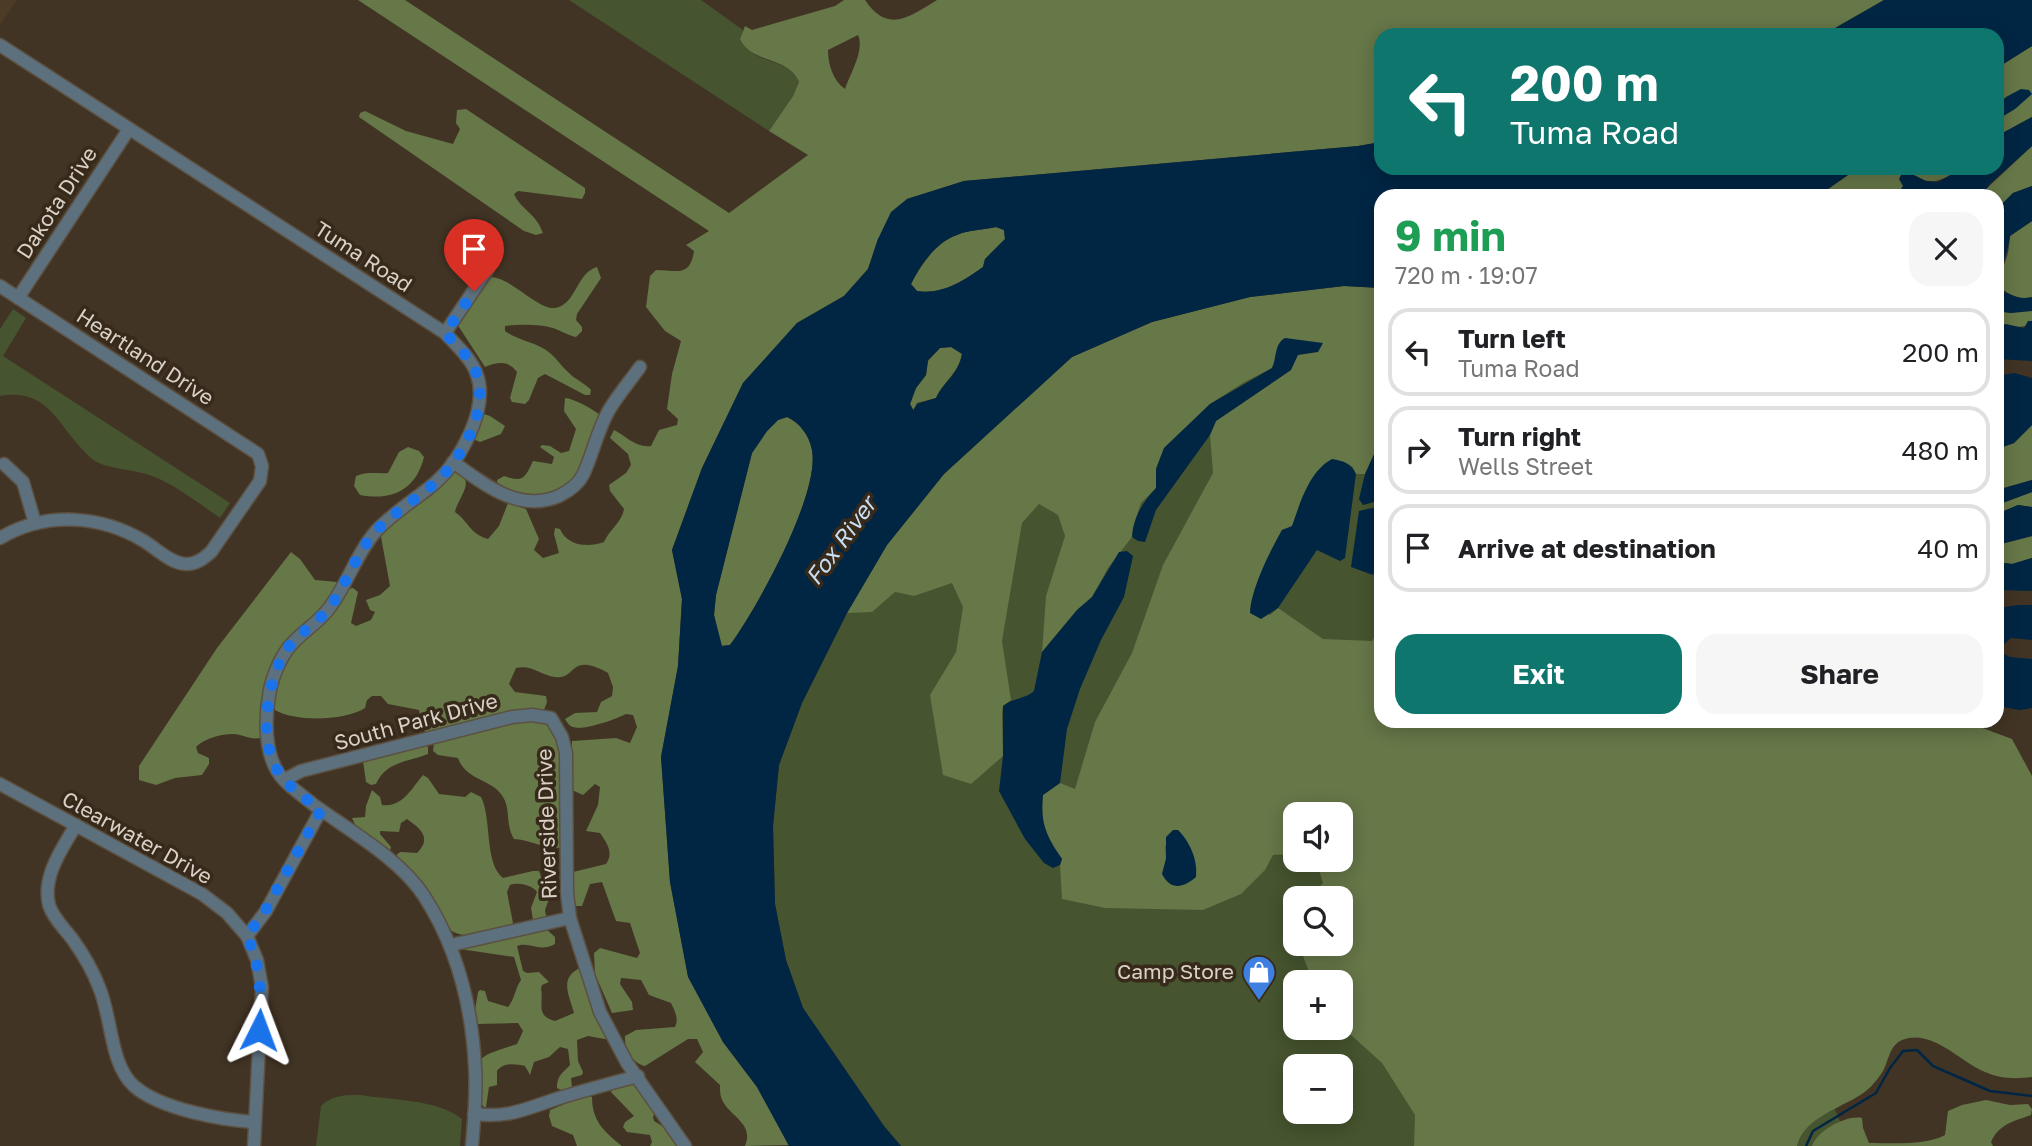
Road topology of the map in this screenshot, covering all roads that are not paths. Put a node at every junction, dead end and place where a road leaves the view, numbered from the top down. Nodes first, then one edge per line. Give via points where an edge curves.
1 (0, 45) edge
2 (129, 129) junction
3 (488, 270) dead end
4 (0, 286) edge
5 (18, 298) junction
6 (445, 333) junction
7 (640, 367) dead end
8 (453, 462) junction
9 (4, 464) dead end
10 (35, 523) junction
11 (0, 538) edge
12 (556, 725) joint
13 (285, 780) junction
14 (0, 784) edge
15 (321, 810) junction
16 (76, 825) junction
17 (570, 918) junction
18 (247, 936) junction
19 (451, 945) junction
20 (638, 1076) junction
21 (474, 1114) junction
22 (255, 1122) junction
23 (254, 1146) edge
24 (472, 1146) edge
25 (685, 1146) edge

1 - 2 street, Tuma Road
2 - 5 street, Dakota Drive
2 - 6 street, Tuma Road
3 - 6 street
4 - 5 street, Heartland Drive
5 - 10 street, Heartland Drive via 257,454 262,466 260,481 201,561 174,561 120,528 95,521
6 - 8 street, Tuma Road via 477,374 481,399 471,433
7 - 8 street via 609,411 583,474 570,490 541,502 519,500 501,494
8 - 13 street, Tuma Road via 434,484 376,531 332,605 288,648 276,670 266,722 276,769
9 - 10 street via 23,482
10 - 11 street
12 - 13 street, South Park Drive via 541,715 513,717 301,771
12 - 17 street, Riverside Drive via 566,753
13 - 15 street, Tuma Road
14 - 16 street, Clearwater Drive
15 - 18 street
15 - 19 street, Tuma Road via 395,865 422,893
16 - 18 street, Clearwater Drive via 202,894
16 - 22 street via 49,877 49,905 99,986 119,1068 130,1083 154,1098 211,1118
17 - 19 street
17 - 20 street, Riverside Drive via 600,1012
18 - 22 street via 262,987
19 - 21 street, Tuma Road via 470,1017 476,1068
20 - 21 street via 517,1113
20 - 25 street, Riverside Drive
21 - 24 street, Tuma Road
22 - 23 street

